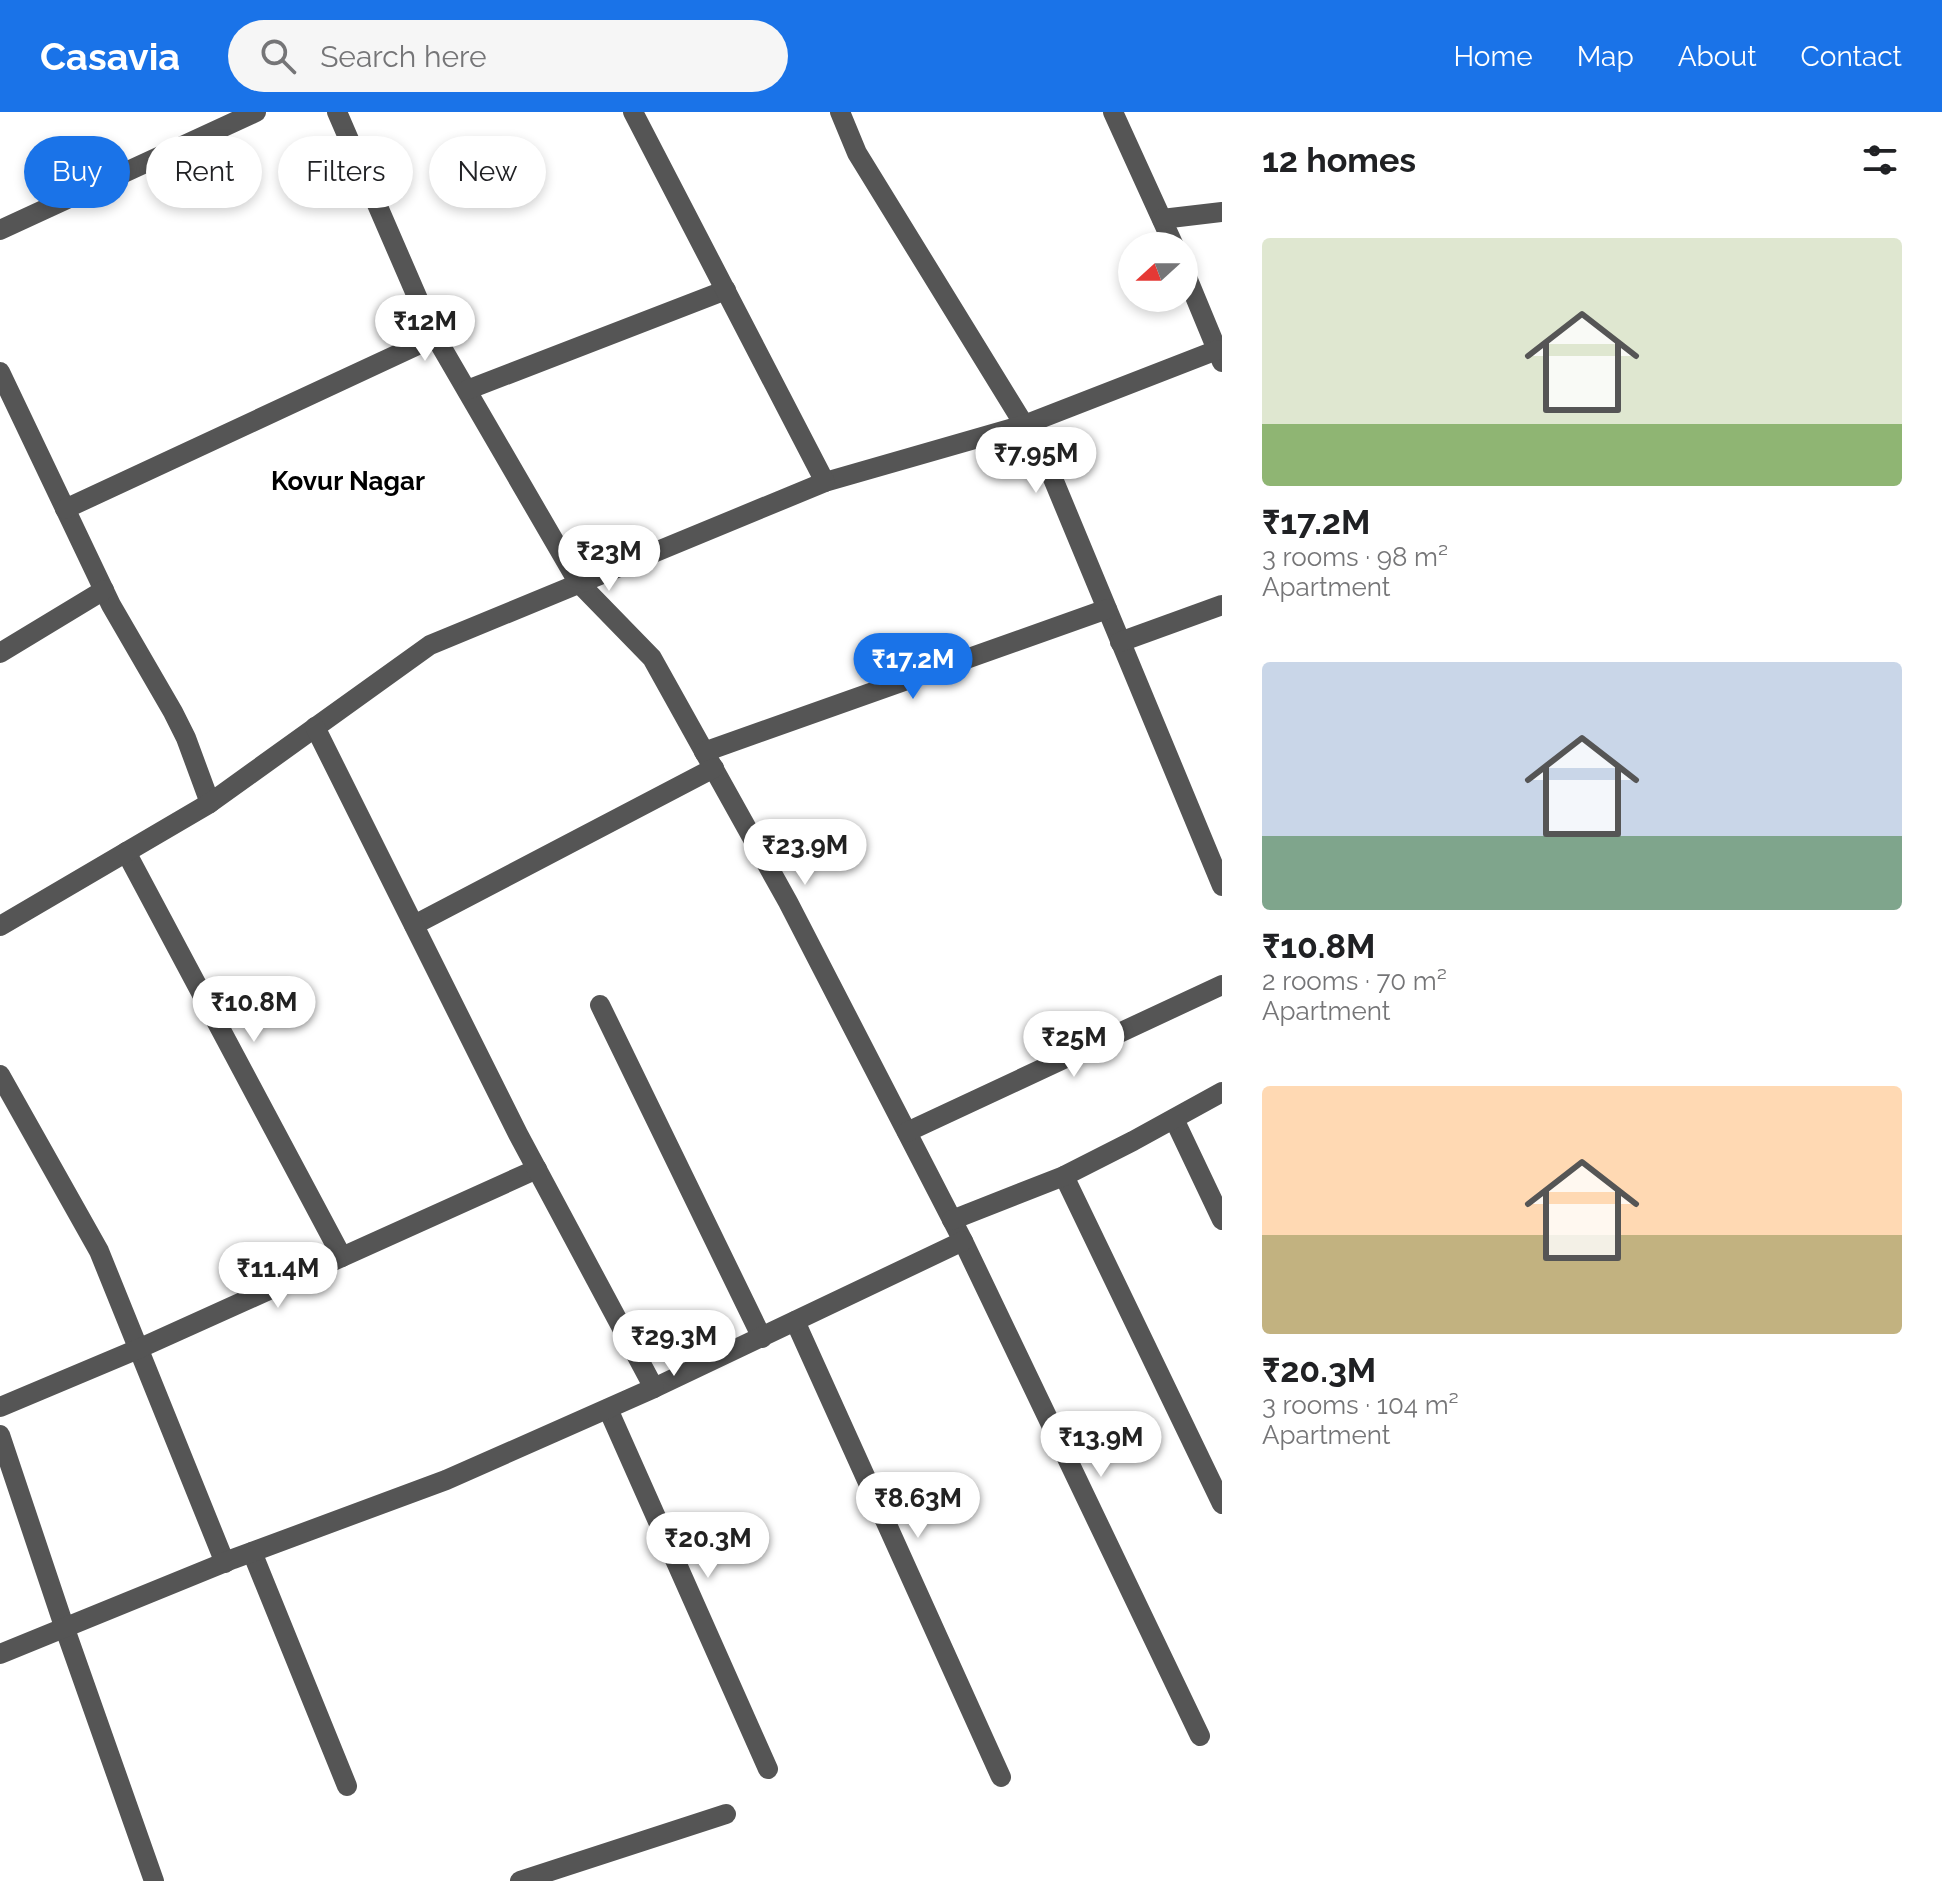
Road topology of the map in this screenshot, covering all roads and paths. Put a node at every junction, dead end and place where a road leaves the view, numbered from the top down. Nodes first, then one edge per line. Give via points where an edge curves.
1 (256, 112) edge
2 (337, 112) edge
3 (633, 112) edge
4 (840, 112) edge
5 (1113, 112) edge
6 (1222, 212) edge
7 (1162, 219) junction
8 (0, 230) edge
9 (1168, 232) edge
10 (726, 290) junction
11 (1198, 303) edge
12 (435, 337) junction
13 (1220, 356) edge
14 (0, 372) edge
15 (467, 390) junction
16 (4, 393) edge
17 (1024, 425) junction
18 (825, 482) junction
19 (65, 509) junction
20 (578, 582) junction
21 (104, 590) junction
22 (1222, 605) edge
23 (1107, 609) junction
24 (1120, 642) junction
25 (0, 653) edge
26 (315, 727) junction
27 (709, 760) junction
28 (210, 803) junction
29 (126, 852) junction
30 (1222, 886) edge
31 (414, 925) junction
32 (0, 926) edge
33 (1222, 985) edge
34 (600, 1005) dead end
35 (0, 1075) edge
36 (1222, 1092) edge
37 (1174, 1119) junction
38 (907, 1132) junction
39 (537, 1169) junction
40 (1064, 1176) junction
41 (952, 1220) junction
42 (1222, 1220) edge
43 (963, 1241) junction
44 (342, 1257) junction
45 (795, 1321) junction
46 (762, 1338) junction
47 (138, 1349) junction
48 (654, 1388) junction
49 (0, 1407) edge
50 (608, 1409) junction
51 (0, 1435) edge
52 (1222, 1504) edge
53 (252, 1552) junction
54 (225, 1563) junction
55 (65, 1629) junction
56 (0, 1654) edge
57 (1200, 1736) dead end
58 (768, 1769) dead end
59 (1001, 1777) dead end
60 (347, 1786) dead end
61 (726, 1814) dead end
62 (154, 1881) edge
63 (520, 1881) edge

1 - 8 street
2 - 12 street
3 - 10 street
4 - 17 street via 857,153
5 - 7 street
6 - 7 street
7 - 9 street
10 - 15 street
10 - 18 street
11 - 13 street
12 - 15 street
12 - 19 street
13 - 17 street
14 - 16 street
15 - 20 street
16 - 19 street
17 - 18 street
17 - 23 street via 1044,457
18 - 20 street
19 - 21 street
20 - 26 street via 430,645
20 - 27 street via 652,658
21 - 25 street
21 - 28 street via 173,712
22 - 24 street
23 - 24 street
23 - 27 street
24 - 30 street
26 - 28 street
26 - 31 street
27 - 31 street
27 - 38 street
28 - 29 street
29 - 32 street
29 - 44 street
31 - 39 street
33 - 38 street
34 - 46 street
35 - 47 street via 99,1251
36 - 37 street
37 - 40 street
37 - 42 street
38 - 41 street
39 - 44 street
39 - 48 street
40 - 41 street
40 - 52 street
41 - 43 street
43 - 45 street
43 - 57 street
44 - 47 street
45 - 46 street
45 - 59 street
46 - 48 street
47 - 49 street
47 - 54 street
48 - 50 street
50 - 53 street via 446,1480
50 - 58 street
51 - 55 street
53 - 54 street
53 - 60 street
54 - 55 street
55 - 56 street
55 - 62 street
61 - 63 street

